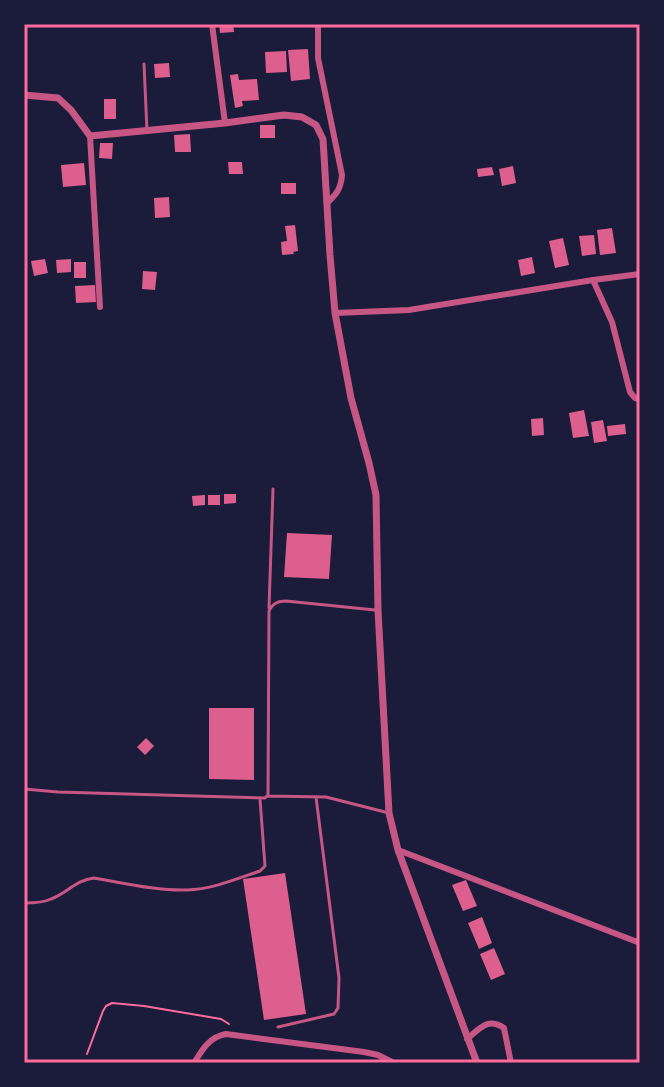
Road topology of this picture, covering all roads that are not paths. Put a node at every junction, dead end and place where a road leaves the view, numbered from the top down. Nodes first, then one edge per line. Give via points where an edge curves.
1 (212, 24) edge
2 (318, 24) edge
3 (144, 64) dead end
4 (24, 95) edge
5 (225, 123) junction
6 (147, 131) junction
7 (90, 136) junction
8 (327, 203) junction
9 (640, 274) edge
10 (593, 280) junction
11 (100, 307) dead end
12 (335, 313) junction
13 (640, 400) edge
14 (273, 489) dead end
15 (378, 610) junction
16 (269, 611) junction
17 (24, 789) edge
18 (267, 796) junction
19 (316, 797) junction
20 (260, 798) junction
21 (389, 813) junction
22 (398, 850) junction
23 (24, 903) edge
24 (640, 943) edge
25 (278, 1027) dead end
26 (467, 1039) junction
27 (194, 1063) edge
28 (394, 1063) edge
29 (477, 1063) edge
30 (511, 1063) edge

1 - 5 street
2 - 8 street via 318,58 342,175 341,186
3 - 6 lane
4 - 7 street via 58,98
5 - 6 street
5 - 8 street via 284,115 316,125 323,139
6 - 7 street
7 - 11 street
8 - 12 street
9 - 10 street
10 - 12 street via 409,310
10 - 13 street via 612,322 630,392
12 - 15 street via 376,495
14 - 16 lane
15 - 16 lane via 286,601
15 - 21 street
16 - 18 lane
17 - 20 lane
18 - 19 lane
18 - 20 lane
19 - 21 lane
19 - 25 lane via 339,978 338,1008 334,1014
20 - 23 lane via 265,866 260,871 189,890 84,879 53,899
21 - 22 street
22 - 24 street
22 - 26 street
26 - 29 street
26 - 30 street via 486,1023 500,1024
27 - 28 street via 207,1044 226,1034 364,1052

